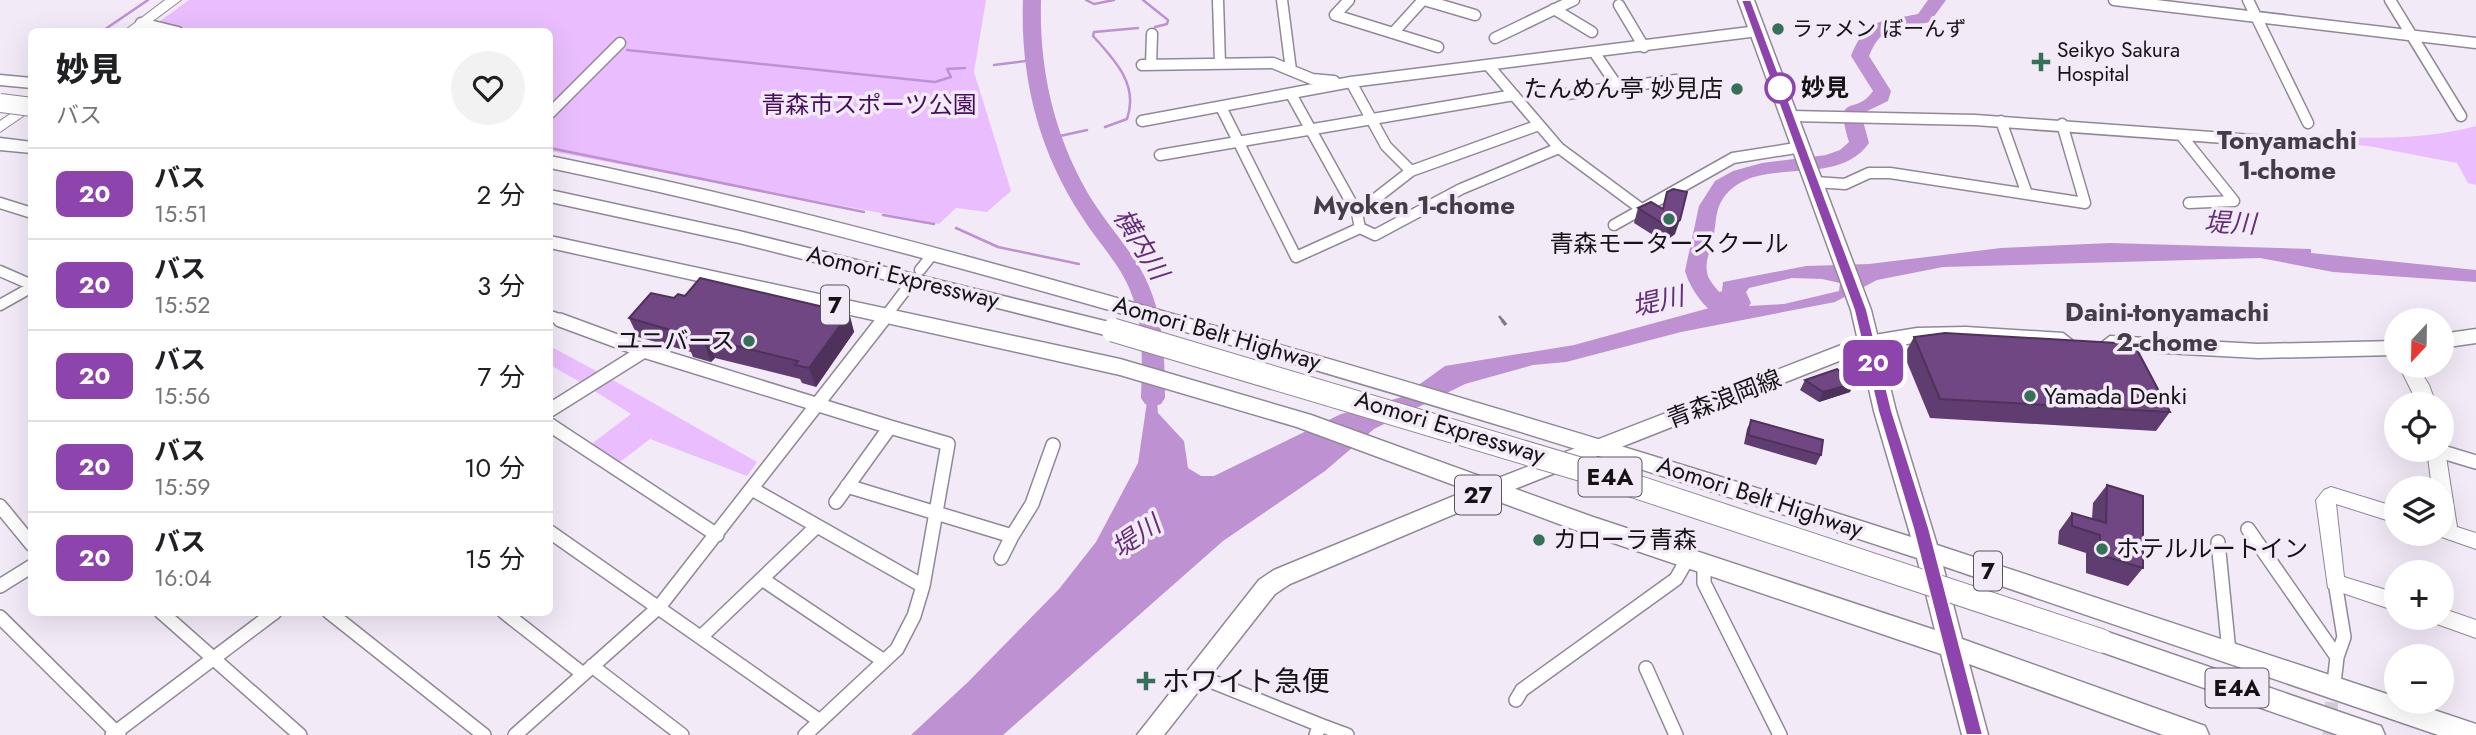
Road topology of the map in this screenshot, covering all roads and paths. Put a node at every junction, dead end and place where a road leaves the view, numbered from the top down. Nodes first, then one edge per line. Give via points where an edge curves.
1 (174, 0) edge
2 (1217, 0) edge
3 (1282, 0) edge
4 (1349, 0) edge
5 (1423, 0) edge
6 (1574, 0) edge
7 (1746, 0) edge
8 (2114, 0) edge
9 (2248, 0) edge
10 (2390, 0) edge
11 (1619, 5) dead end
12 (1554, 9) junction
13 (1475, 15) dead end
14 (2256, 16) junction
15 (141, 23) junction
16 (134, 28) edge
17 (162, 28) edge
18 (1758, 31) junction
19 (1592, 32) dead end
20 (1393, 33) junction
21 (1152, 34) dead end
22 (2412, 35) junction
23 (1495, 38) dead end
24 (620, 43) dead end
25 (2476, 43) edge
26 (1438, 47) dead end
27 (1644, 47) junction
28 (1594, 52) junction
29 (1220, 64) junction
30 (1147, 65) joint
31 (1489, 65) junction
32 (1291, 70) junction
33 (1675, 79) dead end
34 (0, 80) edge
35 (1352, 82) junction
36 (28, 83) edge
37 (1618, 87) junction
38 (1291, 94) junction
39 (1567, 94) dead end
40 (1514, 95) junction
41 (0, 103) edge
42 (28, 105) edge
43 (1221, 107) junction
44 (28, 108) edge
45 (553, 110) edge
46 (1791, 116) junction
47 (2461, 116) dead end
48 (1371, 117) junction
49 (1142, 121) dead end
50 (2001, 121) junction
51 (2308, 122) dead end
52 (2063, 124) junction
53 (1539, 125) junction
54 (0, 128) edge
55 (1310, 128) junction
56 (2181, 135) junction
57 (1237, 142) junction
58 (2280, 142) dead end
59 (0, 144) edge
60 (28, 148) edge
61 (1559, 148) junction
62 (1803, 150) junction
63 (1160, 155) dead end
64 (553, 163) edge
65 (1411, 170) junction
66 (1814, 180) junction
67 (2027, 194) junction
68 (553, 197) edge
69 (2189, 202) dead end
70 (0, 203) edge
71 (1640, 208) junction
72 (28, 212) edge
73 (1357, 213) junction
74 (1614, 225) dead end
75 (1360, 228) junction
76 (553, 243) edge
77 (0, 271) edge
78 (28, 284) edge
79 (28, 288) edge
80 (907, 288) dead end
81 (0, 305) edge
82 (886, 316) junction
83 (553, 317) edge
84 (2476, 336) edge
85 (2454, 339) edge
86 (1869, 342) junction
87 (2384, 349) edge
88 (644, 351) junction
89 (820, 405) junction
90 (553, 408) edge
91 (553, 427) edge
92 (890, 427) junction
93 (1053, 445) dead end
94 (1605, 447) junction
95 (2454, 455) edge
96 (2476, 462) edge
97 (847, 486) junction
98 (752, 489) junction
99 (1489, 490) junction
100 (836, 502) dead end
101 (0, 506) edge
102 (2384, 511) edge
103 (937, 513) junction
104 (817, 526) junction
105 (2248, 529) dead end
106 (553, 534) edge
107 (2454, 534) edge
108 (717, 535) junction
109 (1012, 536) junction
110 (28, 540) edge
111 (2476, 541) edge
112 (2218, 542) dead end
113 (1927, 552) junction
114 (1000, 558) dead end
115 (1696, 561) junction
116 (28, 568) edge
117 (762, 579) junction
118 (2335, 582) junction
119 (0, 586) edge
120 (923, 586) junction
121 (2384, 598) edge
122 (659, 607) junction
123 (166, 616) edge
124 (270, 616) edge
125 (335, 616) edge
126 (510, 616) edge
127 (0, 617) edge
128 (2454, 621) edge
129 (2476, 629) edge
130 (702, 636) junction
131 (1953, 647) junction
132 (2229, 652) junction
133 (2337, 657) junction
134 (214, 659) junction
135 (884, 661) junction
136 (1646, 668) dead end
137 (588, 670) junction
138 (1198, 676) junction
139 (2333, 692) junction
140 (1516, 700) dead end
141 (820, 721) junction
142 (1318, 730) edge
143 (115, 734) edge
144 (300, 735) edge
145 (484, 735) edge
146 (515, 735) edge
147 (682, 735) edge
148 (805, 735) edge
149 (1149, 735) edge
150 (1348, 735) edge
151 (1676, 735) edge
152 (1780, 735) edge
153 (1975, 735) edge
154 (2196, 735) edge
155 (2372, 735) edge
156 (2473, 735) edge

1 - 15 street
2 - 29 street
3 - 32 street
4 - 20 street via 1335,15
5 - 13 street
5 - 20 street
6 - 12 street
7 - 18 highway
8 - 14 street
9 - 14 street
10 - 22 street
11 - 27 street
12 - 19 street
12 - 23 street
14 - 22 street
14 - 51 street
15 - 16 street
15 - 17 street
18 - 27 street
18 - 46 highway
20 - 26 street
21 - 30 street
22 - 25 street
22 - 47 street
24 - 45 street
27 - 28 street
28 - 31 street
28 - 37 street
29 - 30 street
29 - 32 street via 1273,63
31 - 35 street
31 - 40 street
32 - 35 street via 1312,79
33 - 37 street
34 - 36 highway
35 - 38 street
35 - 48 street
37 - 39 street
38 - 43 street
38 - 55 street
40 - 48 street
40 - 53 street
41 - 42 highway, bridge
43 - 49 street
43 - 57 street
44 - 54 street
46 - 50 street
46 - 62 highway
48 - 55 street
48 - 65 street via 1386,146
50 - 52 street
50 - 67 street
52 - 56 street
52 - 67 street via 2085,203
53 - 61 street
53 - 65 street
55 - 57 street
55 - 73 street
56 - 58 street
56 - 69 street via 2234,201
57 - 63 street
57 - 75 street via 1296,257
59 - 60 highway
61 - 71 street
61 - 75 street via 1461,188 1375,235
62 - 66 highway
62 - 71 street via 1760,151 1733,158
64 - 94 highway, Aomori Belt Highway / 7 via 712,197 926,262 1104,300
65 - 73 street
66 - 67 street via 1845,184 1869,173 1890,173
66 - 86 highway
68 - 155 highway, Aomori Expressway / E4A, bridge via 739,236 1113,330 1522,448 1848,554
70 - 72 street
71 - 74 street
73 - 75 street
76 - 82 highway, 7
77 - 78 street
79 - 81 street
80 - 82 street
82 - 89 street
82 - 99 highway, 7 via 1120,367 1198,389 1303,421
83 - 88 street
84 - 85 main road
86 - 87 main road, 青森浪岡線 / 27 via 1942,333 2258,351
86 - 94 main road, 青森浪岡線 / 27
86 - 113 highway
88 - 89 street
88 - 90 street
89 - 92 street
89 - 98 street
91 - 108 street
92 - 97 street
92 - 103 street via 948,444
93 - 109 street via 1032,504
94 - 99 main road, 青森浪岡線 / 27
94 - 113 highway, Aomori Belt Highway / 7
95 - 96 street
97 - 100 street
97 - 103 street
98 - 104 street
98 - 108 street
99 - 115 highway, 7
99 - 138 main road, 青森浪岡線 / 27 via 1282,577 1268,587
101 - 110 street
102 - 118 street via 2331,495 2326,500
103 - 109 street
103 - 120 street
104 - 117 street
104 - 120 street
105 - 133 street
106 - 122 street
107 - 111 street
108 - 122 street
109 - 114 street
112 - 132 street
113 - 131 highway
113 - 132 highway, Aomori Belt Highway / 7
115 - 131 highway, 7
115 - 140 street via 1522,690
115 - 152 street
116 - 119 street
117 - 130 street
117 - 135 street
118 - 121 street
118 - 133 street via 2344,637
120 - 135 street via 897,649
122 - 130 street
122 - 137 street
123 - 134 street
124 - 134 street
125 - 145 street
126 - 137 street
127 - 143 street
128 - 129 street
130 - 141 street
131 - 153 highway
131 - 154 highway, 7
132 - 139 highway, Aomori Belt Highway / 7
133 - 139 street
134 - 143 street
134 - 144 street
135 - 141 street
136 - 151 street
137 - 146 street
137 - 147 street
138 - 142 street
138 - 149 main road, 青森浪岡線 / 27
139 - 156 highway, Aomori Belt Highway / 7
141 - 148 street
142 - 150 street

